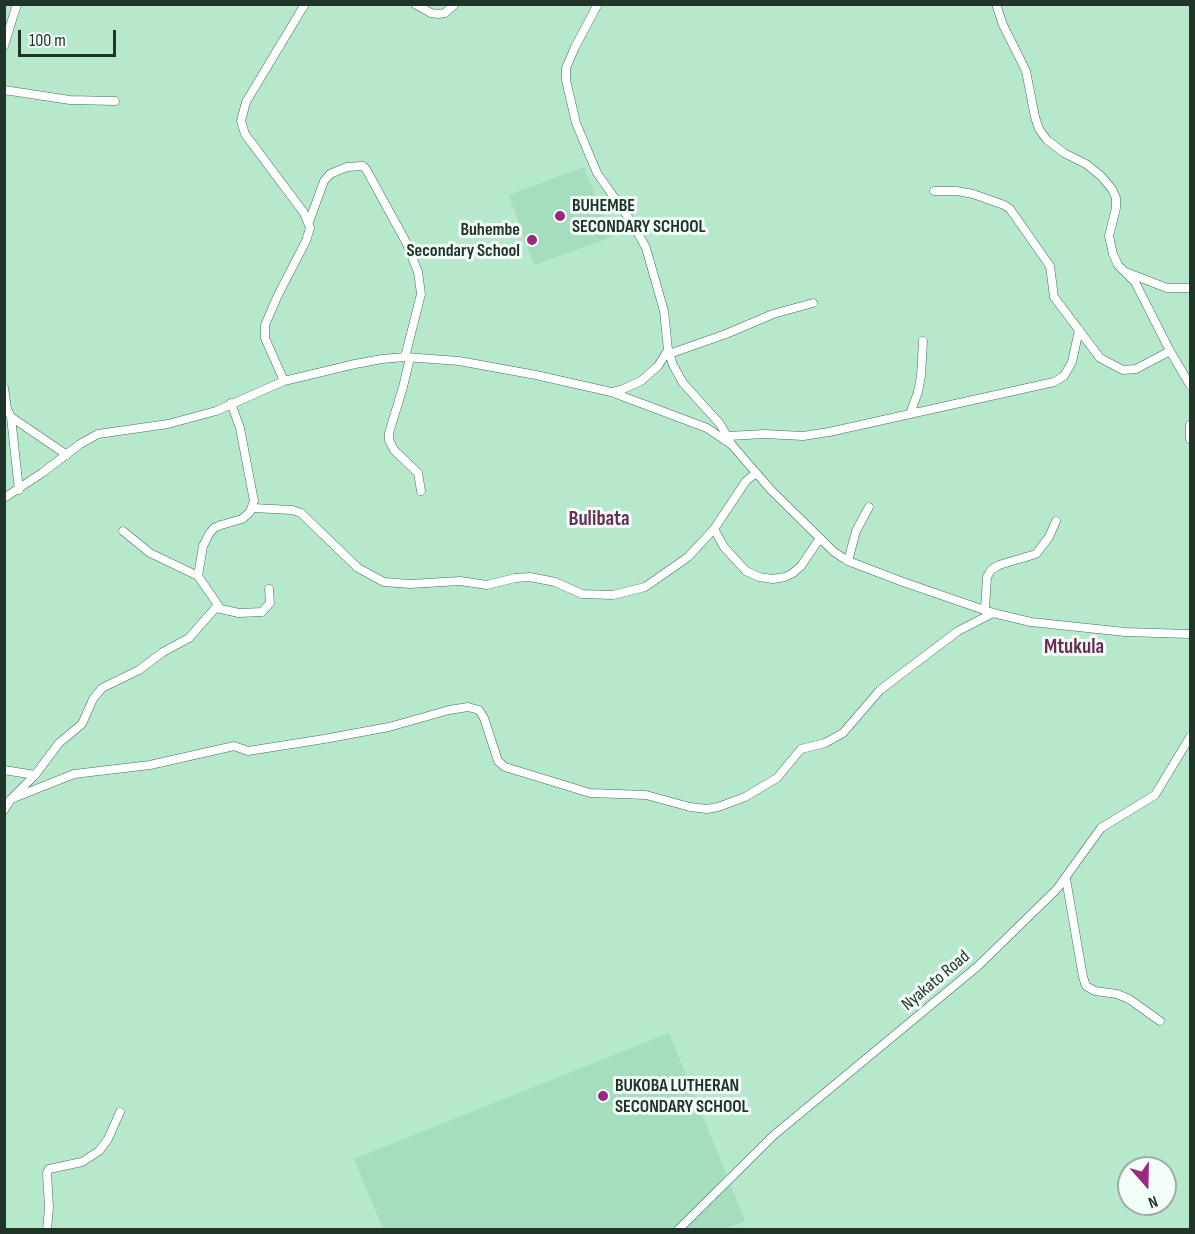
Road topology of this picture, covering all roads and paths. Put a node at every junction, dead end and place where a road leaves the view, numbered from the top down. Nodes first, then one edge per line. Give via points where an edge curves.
1 (17, 4) edge
2 (305, 4) edge
3 (415, 4) edge
4 (455, 4) edge
5 (598, 4) edge
6 (996, 4) edge
7 (4, 46) edge
8 (4, 90) edge
9 (115, 101) dead end
10 (934, 191) dead end
11 (309, 222) junction
12 (1128, 273) junction
13 (1191, 288) edge
14 (813, 303) dead end
15 (1079, 330) junction
16 (923, 341) dead end
17 (1170, 351) junction
18 (669, 352) junction
19 (407, 358) junction
20 (284, 381) junction
21 (1191, 385) edge
22 (4, 388) edge
23 (611, 392) junction
24 (231, 403) junction
25 (910, 414) junction
26 (11, 417) junction
27 (1191, 425) edge
28 (728, 436) junction
29 (1191, 439) edge
30 (732, 445) junction
31 (67, 454) junction
32 (756, 473) junction
33 (19, 490) junction
34 (421, 491) dead end
35 (4, 498) edge
36 (869, 507) dead end
37 (253, 508) junction
38 (1056, 521) dead end
39 (714, 529) junction
40 (123, 531) dead end
41 (820, 538) junction
42 (848, 561) junction
43 (198, 576) junction
44 (269, 589) dead end
45 (216, 608) junction
46 (984, 609) junction
47 (993, 613) junction
48 (1191, 634) edge
49 (1191, 737) edge
50 (4, 770) edge
51 (36, 775) junction
52 (11, 799) junction
53 (4, 810) edge
54 (1066, 879) junction
55 (1160, 1021) dead end
56 (120, 1112) dead end
57 (47, 1230) edge
58 (678, 1230) edge

1 - 7 street
2 - 11 street via 250,94 241,121 245,134
3 - 4 street via 438,14
5 - 18 street via 566,68 570,103 597,173 646,248 664,310
6 - 12 street via 1026,71 1039,129 1047,140 1086,164 1112,189 1116,208 1110,244 1119,265
8 - 9 street via 70,100
10 - 15 street via 973,194 1010,209 1046,257 1054,297
11 - 19 street via 330,174 346,167 366,169 418,272 421,294
11 - 20 street via 306,241 265,325 265,339
12 - 13 street via 1167,288
12 - 17 street
14 - 18 street
15 - 17 street via 1100,358 1123,370 1136,369
15 - 25 street via 1072,362 1064,376 1054,382
16 - 25 street via 921,376
17 - 21 street
18 - 23 street via 641,381
18 - 28 street via 683,383
19 - 20 street
19 - 23 street via 482,365
19 - 34 street via 388,440 418,473
20 - 24 street
22 - 26 street
23 - 30 street via 699,424
24 - 31 street via 216,411 168,423 98,434
24 - 37 street via 240,428
25 - 28 street via 803,436
26 - 31 street
26 - 33 street
27 - 29 street
28 - 30 street
30 - 32 street
31 - 33 street
32 - 39 street via 741,486
32 - 41 street
33 - 35 street
36 - 42 street via 856,531
37 - 39 street via 301,513 358,568 384,582 460,581 487,585 530,577 597,596 645,587 688,557
37 - 43 street via 242,519 214,528 203,546
38 - 46 street via 1036,554 991,570
39 - 41 street via 746,571 773,579 793,573
40 - 43 street via 150,553
41 - 42 street
42 - 46 street
43 - 45 street via 217,602
44 - 45 street via 270,603 262,612
45 - 51 street via 189,638 140,670 102,688 82,724 58,743
46 - 47 street
47 - 48 street via 1064,626
47 - 52 street via 958,631 880,690 843,733 801,749 777,778 745,798 718,807 690,807 646,795 590,793 505,767 498,761 484,718 479,710 468,707 313,741 248,751 234,746 150,765 75,774
49 - 54 street, Nyakato Road via 1155,795 1101,828
50 - 51 street
51 - 52 street
52 - 53 street
54 - 55 street via 1086,986 1129,999
54 - 58 street, Nyakato Road via 978,966 774,1135
56 - 57 street via 99,1150 82,1162 49,1169

